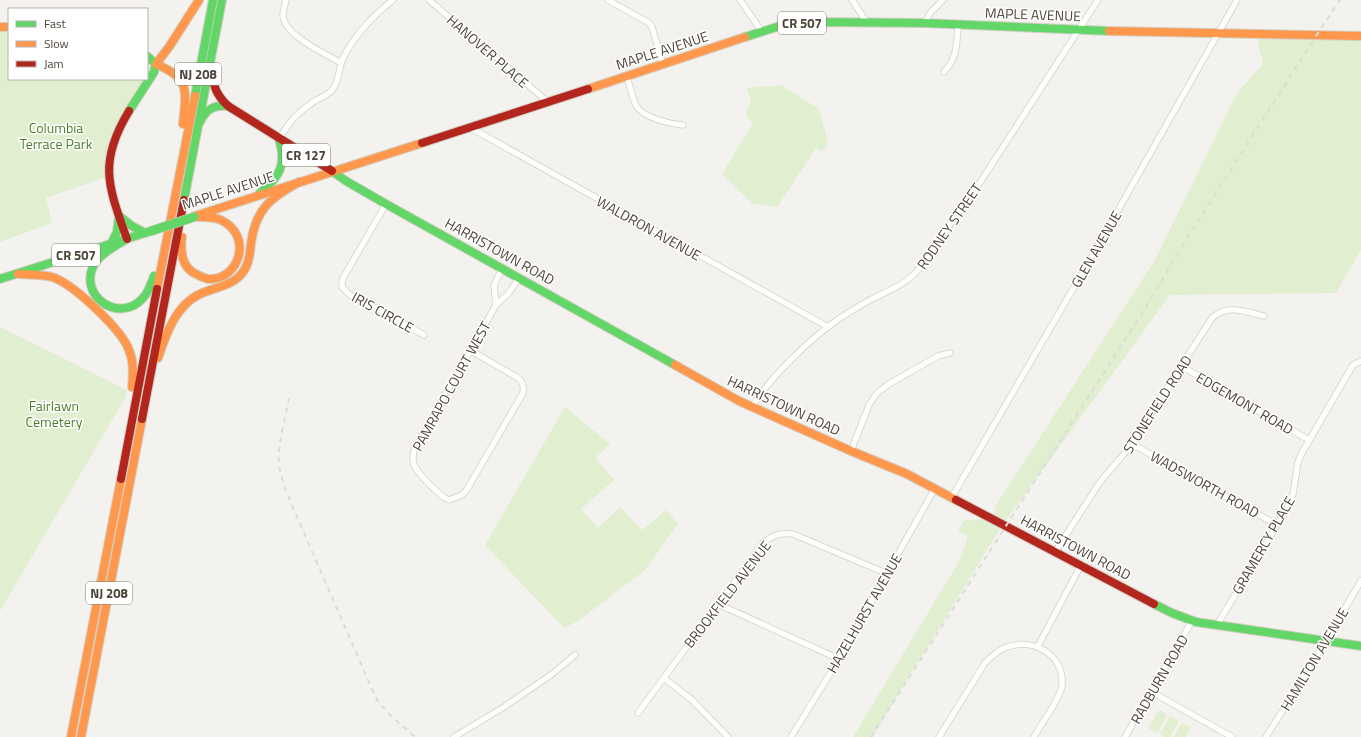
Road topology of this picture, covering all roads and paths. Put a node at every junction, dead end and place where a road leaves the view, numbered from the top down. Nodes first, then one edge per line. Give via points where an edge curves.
1 (199, 0) edge
2 (212, 0) edge
3 (222, 0) edge
4 (286, 0) edge
5 (391, 0) edge
6 (429, 0) edge
7 (608, 0) edge
8 (740, 0) edge
9 (852, 0) edge
10 (942, 0) edge
11 (1098, 0) edge
12 (1237, 0) edge
13 (867, 23) junction
14 (924, 23) junction
15 (958, 25) junction
16 (1078, 30) junction
17 (762, 32) junction
18 (1218, 33) junction
19 (1361, 36) edge
20 (148, 57) edge
21 (212, 57) junction
22 (341, 63) junction
23 (156, 64) junction
24 (663, 64) junction
25 (944, 72) dead end
26 (627, 76) junction
27 (548, 102) junction
28 (228, 106) junction
29 (683, 125) dead end
30 (198, 127) junction
31 (471, 128) junction
32 (279, 139) junction
33 (184, 149) junction
34 (332, 171) junction
35 (299, 182) junction
36 (185, 194) junction
37 (255, 196) junction
38 (386, 204) junction
39 (172, 210) junction
40 (119, 216) junction
41 (194, 217) junction
42 (148, 232) junction
43 (127, 239) junction
44 (111, 244) junction
45 (502, 268) junction
46 (18, 274) junction
47 (519, 278) junction
48 (0, 279) edge
49 (496, 305) junction
50 (1264, 316) dead end
51 (828, 327) junction
52 (424, 335) dead end
53 (470, 350) junction
54 (950, 352) dead end
55 (1361, 361) edge
56 (1181, 366) junction
57 (752, 407) junction
58 (142, 420) junction
59 (1309, 440) junction
60 (1132, 444) junction
61 (851, 451) junction
62 (122, 468) junction
63 (935, 488) junction
64 (952, 497) junction
65 (1277, 525) junction
66 (1055, 552) junction
67 (1081, 566) junction
68 (888, 574) junction
69 (1361, 581) edge
70 (718, 604) junction
71 (1192, 621) junction
72 (1217, 625) junction
73 (1326, 641) junction
74 (1038, 646) junction
75 (1361, 646) edge
76 (575, 655) dead end
77 (839, 660) junction
78 (664, 678) junction
79 (1152, 690) junction
80 (638, 713) dead end
81 (71, 737) edge
82 (82, 737) edge
83 (454, 737) edge
84 (728, 737) edge
85 (791, 737) edge
86 (939, 737) edge
87 (1034, 737) edge
88 (1125, 737) edge
89 (1232, 737) edge
90 (1266, 737) edge

1 - 23 main road
2 - 33 main road, NJ 208
3 - 21 main road, NJ 208
4 - 22 street via 283,16 290,31
5 - 22 street via 361,32
6 - 27 street, HANOVER PLACE
7 - 24 street via 649,23
8 - 17 street
9 - 13 street
10 - 14 street
11 - 16 street, RODNEY STREET
12 - 18 street, GLEN AVENUE
13 - 14 main road, MAPLE AVENUE / CR 507
13 - 17 main road, MAPLE AVENUE / CR 507 via 797,23
14 - 15 main road, MAPLE AVENUE / CR 507
15 - 16 main road, MAPLE AVENUE / CR 507
15 - 25 street via 954,57
16 - 18 main road, MAPLE AVENUE / CR 507
16 - 51 street, RODNEY STREET via 922,267 909,279 859,306
17 - 24 main road, MAPLE AVENUE / CR 507
18 - 19 main road, MAPLE AVENUE / CR 507
18 - 64 street, GLEN AVENUE
20 - 23 main road
21 - 28 main road, HARRISTOWN ROAD via 212,84 221,100
21 - 30 main road, NJ 208
22 - 32 street via 332,90 297,114
23 - 33 main road via 178,76 183,84
23 - 40 main road via 154,72 116,133 110,153 109,176
24 - 26 main road, MAPLE AVENUE / CR 507
26 - 27 main road, MAPLE AVENUE / CR 507
26 - 29 street via 634,100 640,109 652,117 671,124
27 - 31 main road, MAPLE AVENUE / CR 507
28 - 30 main road via 212,107 204,114
28 - 32 main road, HARRISTOWN ROAD / CR 127
30 - 36 main road, NJ 208
31 - 34 main road, MAPLE AVENUE / CR 507
31 - 51 street, WALDRON AVENUE
32 - 34 main road, HARRISTOWN ROAD / CR 127
32 - 37 main road via 284,159 279,173
33 - 39 main road, NJ 208
34 - 35 main road, MAPLE AVENUE / CR 507
34 - 38 main road, HARRISTOWN ROAD / CR 127
35 - 37 main road, MAPLE AVENUE / CR 507
35 - 58 main road via 274,196 263,207 256,220 248,263 238,278 194,297 178,313 162,348
36 - 41 main road via 181,251 186,266 191,272 205,278 213,279 226,274 239,260 240,246 236,233 221,220
36 - 58 main road, NJ 208
37 - 41 main road, MAPLE AVENUE / CR 507
38 - 45 main road, HARRISTOWN ROAD / CR 127
38 - 52 street, IRIS CIRCLE via 344,278 342,287 350,295
39 - 43 main road via 157,267 147,292 139,303 132,307 112,308 94,295 90,274 100,257
39 - 62 main road, NJ 208
40 - 42 main road via 132,226
40 - 43 main road
40 - 44 main road via 118,232
41 - 42 main road, MAPLE AVENUE / CR 507, bridge
42 - 43 main road, MAPLE AVENUE / CR 507
43 - 44 main road, MAPLE AVENUE / CR 507
44 - 46 main road, MAPLE AVENUE / CR 507
45 - 47 main road, HARRISTOWN ROAD / CR 127
45 - 49 street, PAMRAPO COURT WEST via 494,285
46 - 48 main road, MAPLE AVENUE / CR 507
46 - 62 main road via 54,278 66,283 116,329 127,344 132,362 133,382
47 - 49 street via 508,294
47 - 57 main road, HARRISTOWN ROAD / CR 127
49 - 53 street, PAMRAPO COURT WEST
50 - 56 street, STONEFIELD ROAD via 1233,309 1216,314
51 - 57 street, RODNEY STREET via 780,372
53 - 53 street, PAMRAPO COURT WEST via 518,378 523,384 523,393 466,491 453,500 445,499 416,468 413,455
54 - 61 street via 938,356 877,393 869,405
55 - 59 street, GRAMERCY PLACE via 1353,365
56 - 59 street, EDGEMONT ROAD
56 - 60 street, STONEFIELD ROAD
57 - 61 main road, HARRISTOWN ROAD / CR 127
58 - 82 main road, NJ 208
59 - 65 street, GRAMERCY PLACE via 1298,462 1294,494
60 - 65 street, WADSWORTH ROAD
60 - 66 street, STONEFIELD ROAD via 1100,482
61 - 63 main road, HARRISTOWN ROAD / CR 127
62 - 81 main road, NJ 208
63 - 64 main road, HARRISTOWN ROAD / CR 127
63 - 68 street, HAZELHURST AVENUE
64 - 66 main road, HARRISTOWN ROAD / CR 127
65 - 72 street, GRAMERCY PLACE
66 - 67 main road, HARRISTOWN ROAD / CR 127
67 - 71 main road, HARRISTOWN ROAD / CR 127
67 - 74 street
68 - 70 street, BROOKFIELD AVENUE via 793,534 780,534 763,543
68 - 77 street, HAZELHURST AVENUE
69 - 73 street, HAMILTON AVENUE
70 - 77 street
70 - 78 street, BROOKFIELD AVENUE
71 - 72 main road, HARRISTOWN ROAD / CR 127
71 - 79 street, RADBURN ROAD
72 - 73 main road, HARRISTOWN ROAD / CR 127
73 - 75 main road, HARRISTOWN ROAD / CR 127
73 - 90 street, HAMILTON AVENUE
74 - 86 street via 1012,645 991,657
74 - 87 street via 1055,660 1061,672 1062,687
76 - 83 street via 504,707
77 - 85 street, HAZELHURST AVENUE
78 - 80 street, BROOKFIELD AVENUE
78 - 84 street via 692,700
79 - 88 street, RADBURN ROAD
79 - 89 street

